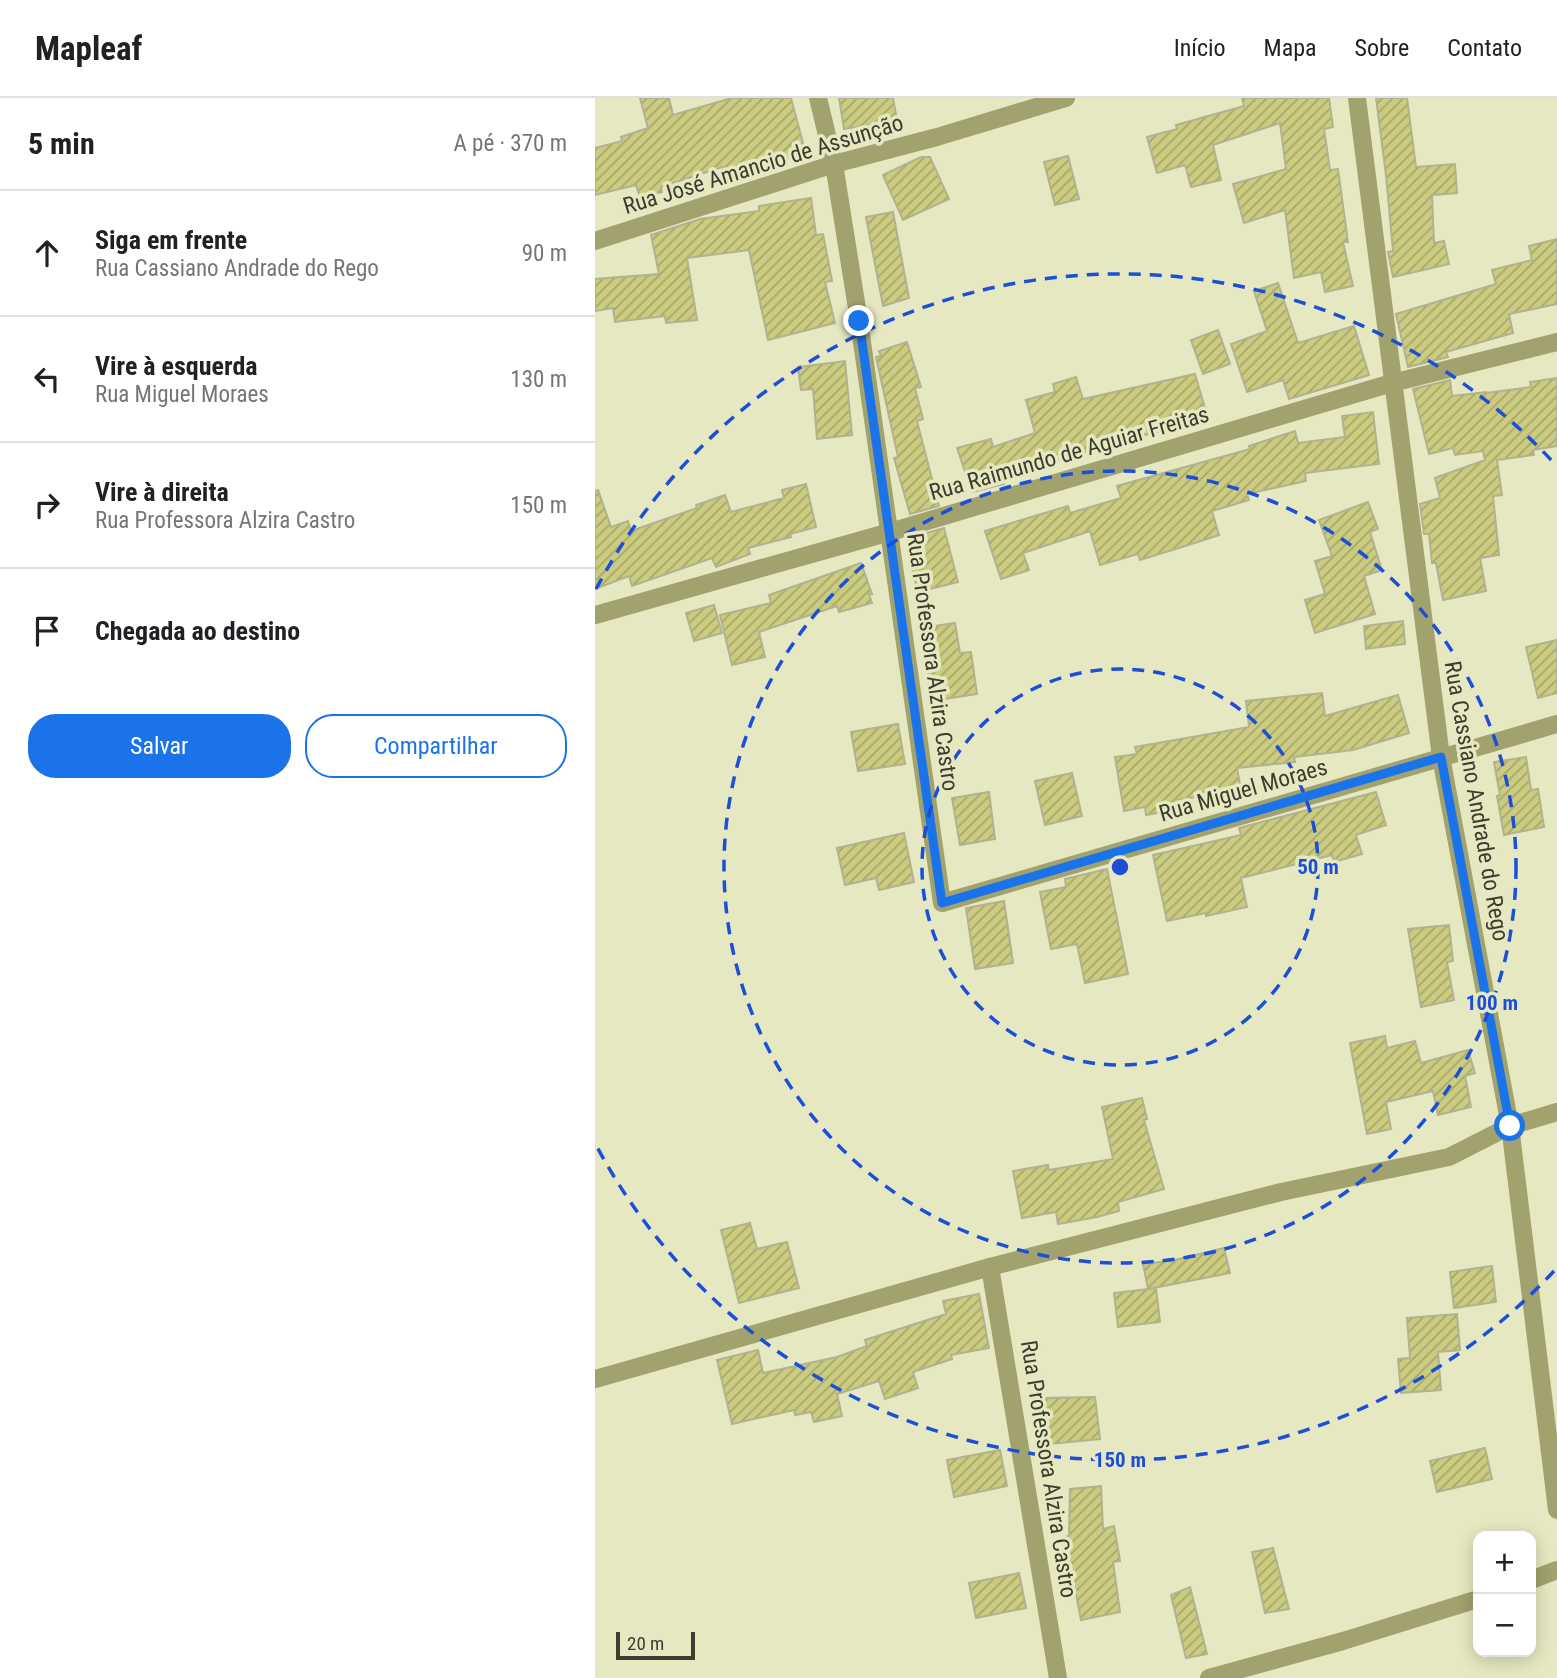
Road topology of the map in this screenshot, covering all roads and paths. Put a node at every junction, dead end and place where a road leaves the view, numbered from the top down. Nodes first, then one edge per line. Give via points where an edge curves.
1 (818, 98) edge
2 (1066, 98) edge
3 (1357, 98) edge
4 (834, 164) junction
5 (595, 241) edge
6 (1557, 342) edge
7 (1392, 383) junction
8 (890, 532) junction
9 (595, 615) edge
10 (1557, 724) edge
11 (1441, 757) junction
12 (942, 903) joint
13 (1557, 1112) edge
14 (1510, 1126) junction
15 (990, 1267) junction
16 (595, 1380) edge
17 (1557, 1510) edge
18 (1557, 1570) edge
19 (1536, 1578) edge
20 (1473, 1601) edge
21 (1058, 1678) edge
22 (1209, 1678) edge

1 - 4 street, Rua Professora Alzira Castro
2 - 4 street, Rua José Amancio de Assunção
3 - 7 street, Rua Cassiano Andrade do Rego
4 - 5 street, Rua José Amancio de Assunção
4 - 8 street, Rua Professora Alzira Castro
6 - 7 street, Rua Raimundo de Aguiar Freitas
7 - 8 street, Rua Raimundo de Aguiar Freitas
7 - 11 street, Rua Cassiano Andrade do Rego
8 - 9 street, Rua Raimundo de Aguiar Freitas
8 - 12 street, Rua Professora Alzira Castro
10 - 11 street, Rua Miguel Moraes
11 - 12 street, Rua Miguel Moraes
11 - 14 street, Rua Cassiano Andrade do Rego
13 - 14 street
14 - 15 street via 1449,1157 1281,1192
14 - 17 street, Rua Cassiano Andrade do Rego
15 - 16 street
15 - 21 street, Rua Professora Alzira Castro
18 - 19 street
20 - 22 street

